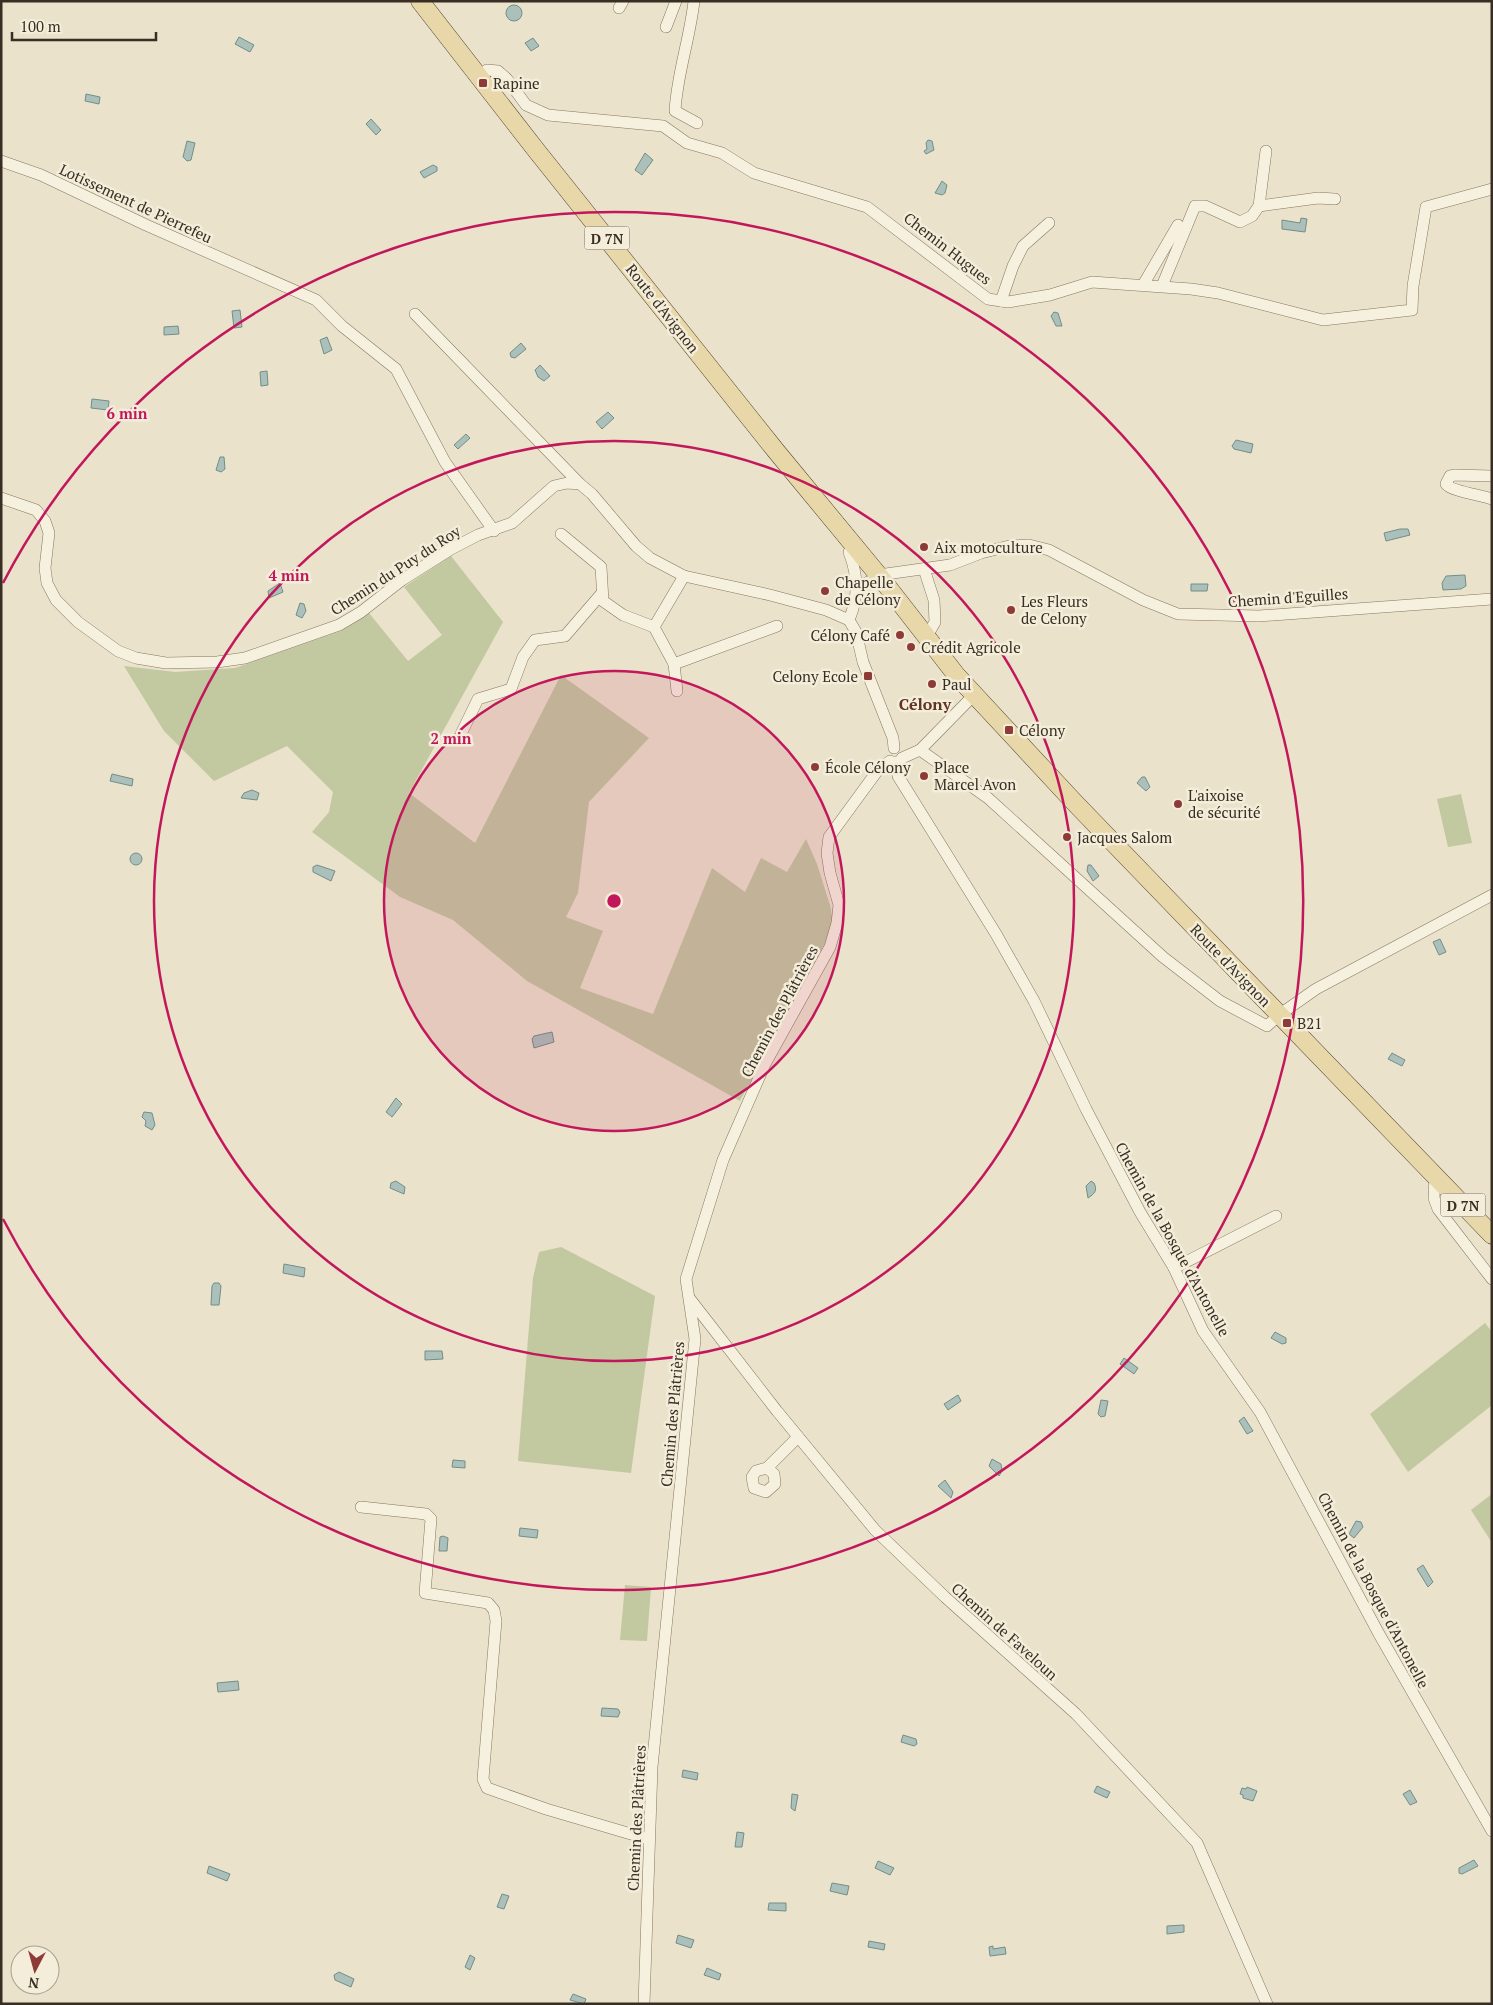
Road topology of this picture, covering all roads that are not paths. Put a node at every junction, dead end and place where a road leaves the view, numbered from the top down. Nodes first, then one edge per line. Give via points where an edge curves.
1 (418, 1) edge
2 (676, 1) edge
3 (694, 1) edge
4 (666, 27) dead end
5 (479, 77) junction
6 (697, 123) dead end
7 (1266, 151) dead end
8 (1, 161) edge
9 (1492, 189) edge
10 (1335, 199) dead end
11 (1259, 206) junction
12 (1049, 223) dead end
13 (1178, 225) dead end
14 (1143, 285) junction
15 (1162, 286) junction
16 (1001, 301) junction
17 (415, 314) dead end
18 (776, 451) junction
19 (1491, 476) edge
20 (580, 484) junction
21 (1, 498) edge
22 (1492, 500) edge
23 (494, 531) junction
24 (561, 534) dead end
25 (849, 552) junction
26 (924, 569) junction
27 (684, 576) junction
28 (876, 579) junction
29 (858, 592) junction
30 (602, 593) junction
31 (1492, 599) edge
32 (849, 620) junction
33 (777, 626) dead end
34 (654, 627) junction
35 (926, 638) junction
36 (674, 664) junction
37 (677, 691) dead end
38 (972, 697) junction
39 (460, 736) dead end
40 (920, 750) junction
41 (896, 760) junction
42 (1492, 895) edge
43 (1279, 1015) junction
44 (1435, 1176) junction
45 (1276, 1216) dead end
46 (1492, 1235) edge
47 (1174, 1268) junction
48 (1492, 1279) edge
49 (689, 1299) junction
50 (798, 1437) junction
51 (767, 1468) dead end
52 (361, 1508) dead end
53 (1492, 1831) edge
54 (648, 1839) junction
55 (644, 2004) edge
56 (1267, 2004) edge

1 - 5 main road, Route d'Avignon / D 7N
2 - 4 street
3 - 6 street via 691,30 676,90 675,111
5 - 16 street, Chemin Hugues via 487,70 498,71 526,105 548,115 662,126 687,143 722,153 754,173 867,207 988,299
5 - 18 main road, Route d'Avignon / D 7N
7 - 11 street
8 - 23 street, Lotissement de Pierrefeu via 41,175 316,300 342,326 396,369 445,462
9 - 15 street, Chemin Hugues via 1426,207 1412,310 1323,320 1218,293
10 - 11 street via 1318,198
11 - 15 street via 1252,216 1240,222 1205,206 1195,206
12 - 16 street via 1024,246
13 - 14 street
14 - 15 street, Chemin Hugues
14 - 16 street, Chemin Hugues via 1092,282 1050,295
17 - 20 street
18 - 25 main road, Route d'Avignon / D 7N
18 - 28 main road, Route d'Avignon / D 7N
19 - 22 street via 1455,475 1450,476 1446,484 1454,490 1464,490
20 - 23 street, Chemin du Puy du Roy via 554,486 512,523
20 - 27 street via 636,546 666,568
21 - 23 street, Chemin du Puy du Roy via 36,510 45,521 49,533 47,582 56,600 78,622 118,651 166,663 245,658 322,632 361,612 402,580 451,549
24 - 30 street via 601,567
25 - 28 main road, Route d'Avignon / D 7N
25 - 29 street
26 - 28 street, Chemin d'Eguilles
26 - 31 street, Chemin d'Eguilles via 950,565 1009,546 1029,545 1049,550 1143,600 1178,614 1259,616
26 - 35 street via 934,600 936,622
27 - 32 street via 770,595 826,610
27 - 34 street
28 - 29 street via 864,584
28 - 35 main road, Route d'Avignon / D 7N
28 - 38 main road, Route d'Avignon / D 7N via 938,665
29 - 32 street
30 - 34 street via 602,601 623,615
30 - 39 street via 565,636 535,640 523,657 511,689 478,699
32 - 41 street via 893,738 894,748 887,754
33 - 36 street
34 - 36 street
35 - 38 main road, Route d'Avignon / D 7N
36 - 37 street
38 - 40 street
38 - 43 main road, Route d'Avignon / D 7N
40 - 41 street
40 - 43 street via 988,798 1163,957 1220,1001 1267,1026
41 - 47 street, Chemin de la Bosque d'Antonelle via 898,776 1034,1001 1090,1118
41 - 49 street, Chemin des Plâtrières via 878,770 829,837 828,860 839,905 830,947 765,1064 723,1160 686,1278
42 - 43 street via 1316,989
43 - 44 main road, Route d'Avignon / D 7N
44 - 46 main road, Route d'Avignon / D 7N
44 - 48 street via 1434,1198 1438,1209
45 - 47 street
47 - 53 street, Chemin de la Bosque d'Antonelle via 1203,1331 1260,1412 1379,1634
49 - 50 street, Chemin de Faveloun
49 - 54 street, Chemin des Plâtrières via 695,1339 652,1767
50 - 51 street
50 - 56 street, Chemin de Faveloun via 875,1530 1076,1714 1197,1843
52 - 54 street via 426,1514 431,1519 425,1593 488,1602 494,1610 496,1621 483,1779 487,1788
54 - 55 street, Chemin des Plâtrières

